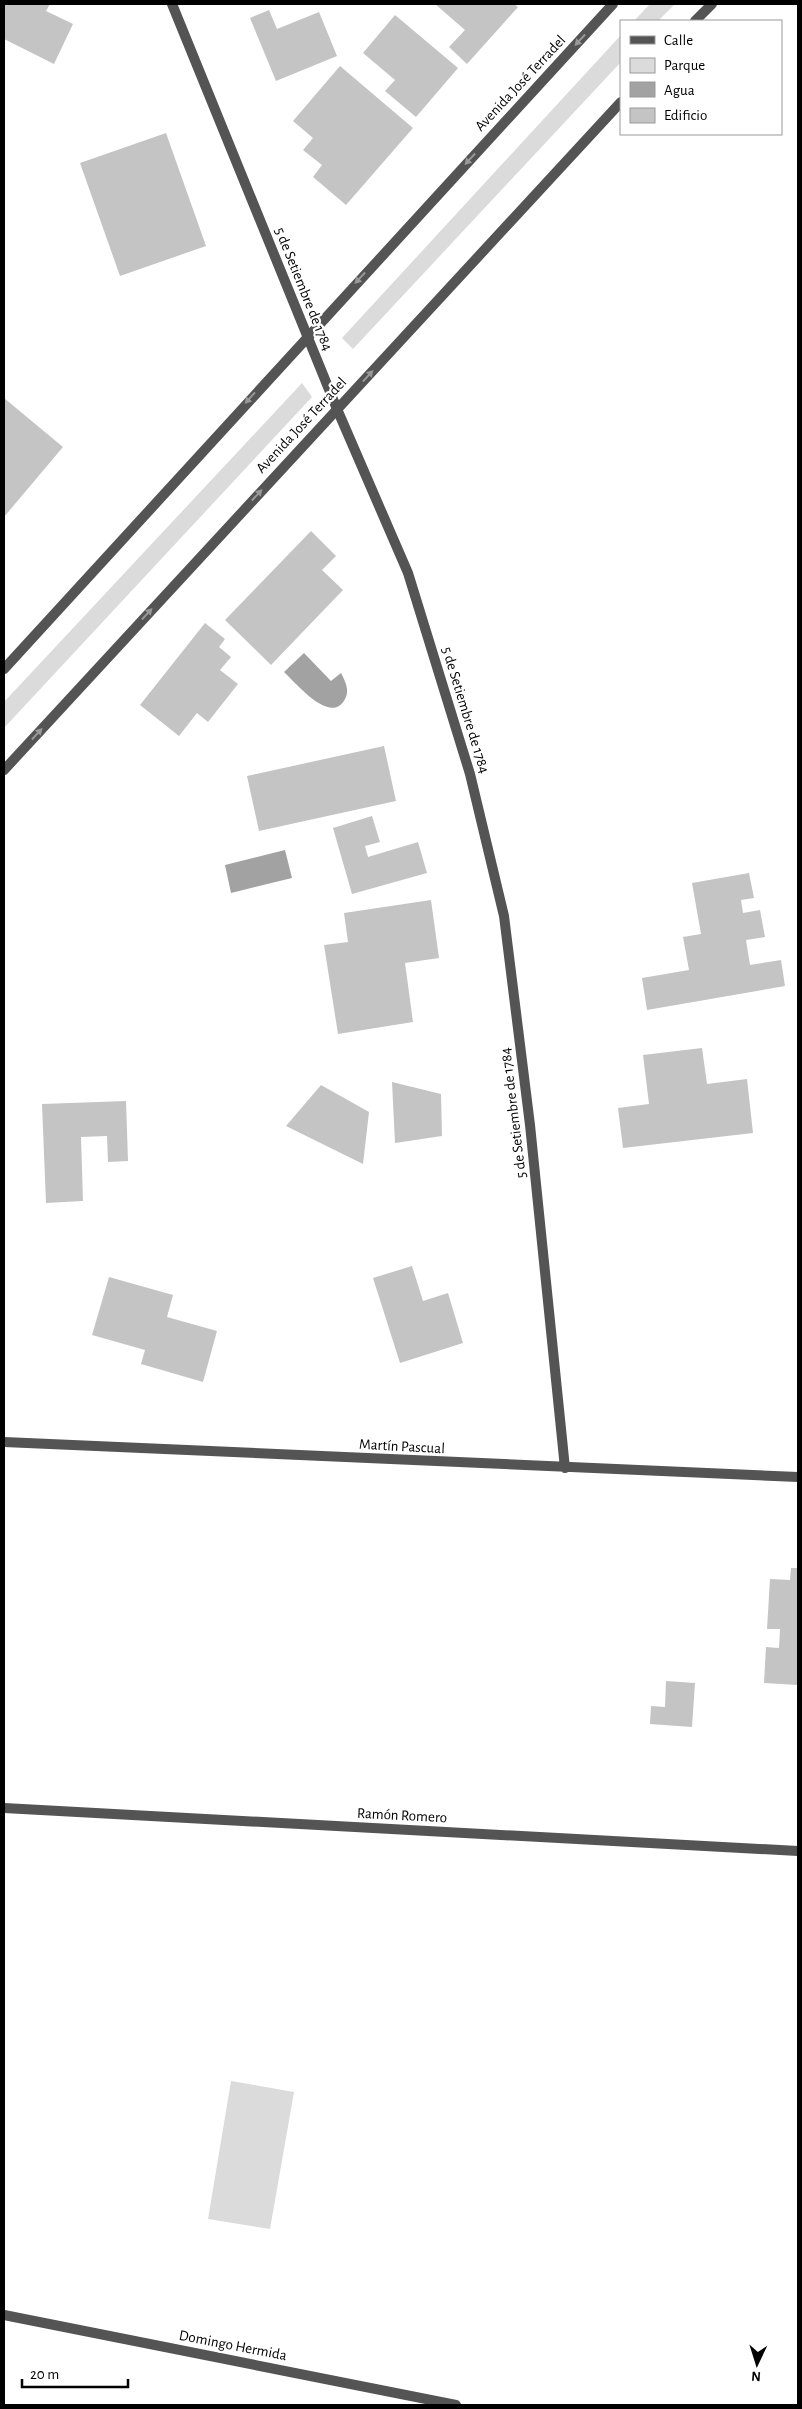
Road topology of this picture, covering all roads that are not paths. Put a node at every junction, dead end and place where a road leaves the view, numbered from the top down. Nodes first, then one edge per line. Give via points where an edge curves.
1 (172, 4) edge
2 (614, 4) edge
3 (712, 4) edge
4 (696, 20) edge
5 (620, 103) edge
6 (307, 336) junction
7 (337, 409) junction
8 (4, 669) edge
9 (4, 770) edge
10 (4, 1442) edge
11 (565, 1468) junction
12 (798, 1477) edge
13 (4, 1808) edge
14 (798, 1851) edge
15 (4, 2315) edge
16 (436, 2403) edge
17 (456, 2405) edge

1 - 6 street, 5 de Setiembre de 1784
2 -> 6 street, Avenida José Terradel
3 - 4 street
7 -> 5 street, Avenida José Terradel
6 - 7 street, 5 de Setiembre de 1784
6 -> 8 street, Avenida José Terradel
9 -> 7 street, Avenida José Terradel
7 - 11 street, 5 de Setiembre de 1784 via 408,573 470,774 504,916 530,1125
10 - 11 street, Martín Pascual
11 - 12 street, Martín Pascual
13 - 14 street, Ramón Romero
15 - 16 street, Domingo Hermida
16 - 17 street, Domingo Hermida

